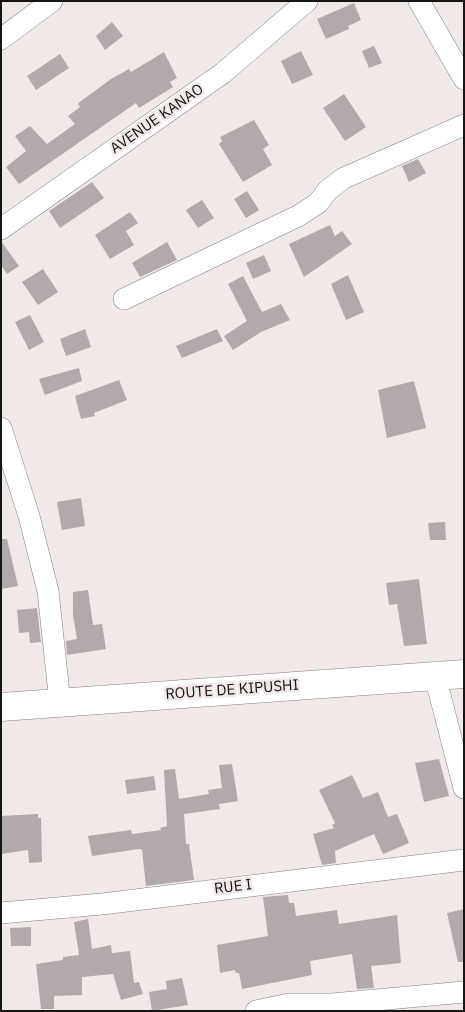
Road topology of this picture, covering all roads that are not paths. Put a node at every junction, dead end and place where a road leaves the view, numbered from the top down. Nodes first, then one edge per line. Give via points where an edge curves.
1 (52, 1) edge
2 (307, 1) edge
3 (419, 1) edge
4 (1, 39) edge
5 (464, 79) edge
6 (464, 125) edge
7 (1, 229) edge
8 (124, 299) dead end
9 (1, 428) edge
10 (464, 674) edge
11 (435, 676) junction
12 (60, 702) junction
13 (1, 707) edge
14 (464, 788) edge
15 (464, 860) edge
16 (1, 913) edge
17 (464, 992) edge
18 (256, 1011) edge

1 - 4 street
2 - 7 street, AVENUE KANAO via 223,73
3 - 5 street
6 - 8 street via 344,178 318,203 298,216
9 - 12 street via 29,516 48,591
10 - 11 main road, ROUTE DE KIPUSHI
11 - 12 main road, ROUTE DE KIPUSHI
11 - 14 street
12 - 13 main road, ROUTE DE KIPUSHI
15 - 16 street, RUE I via 102,904
17 - 18 street via 332,1004 289,1004

